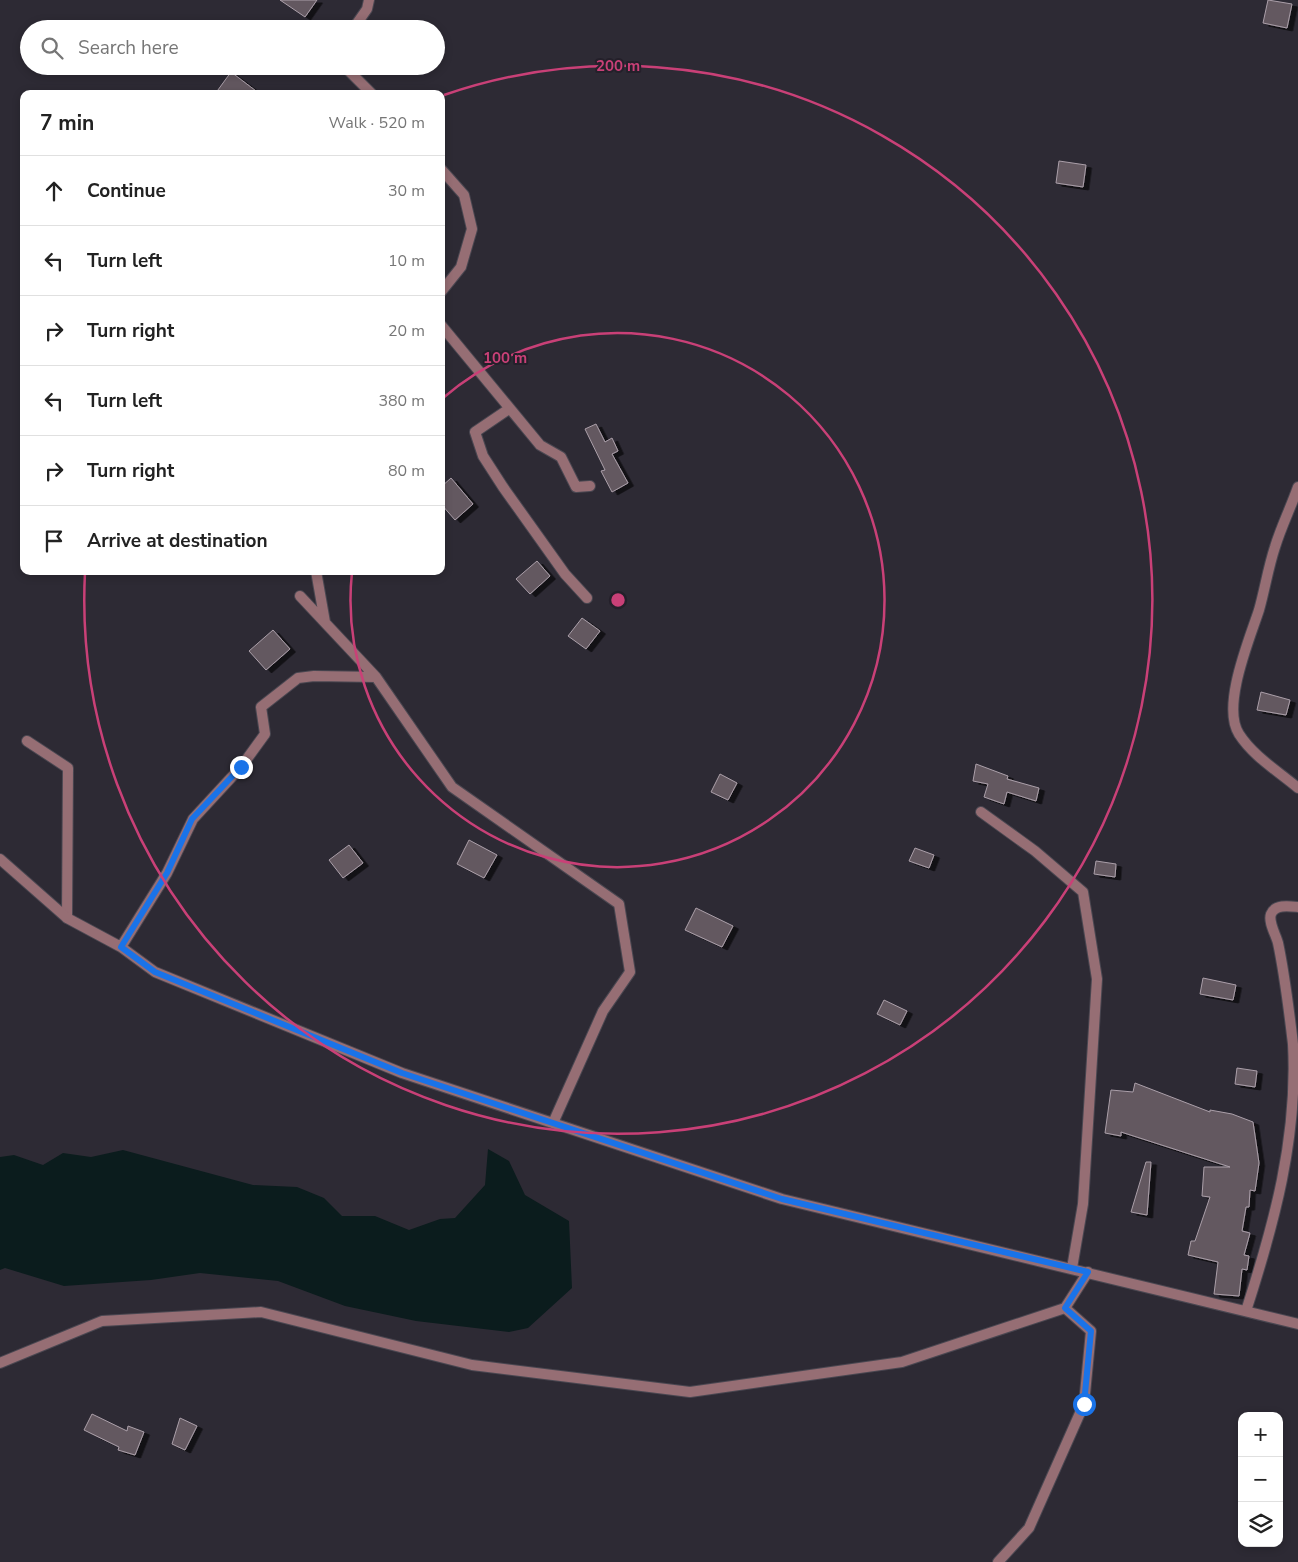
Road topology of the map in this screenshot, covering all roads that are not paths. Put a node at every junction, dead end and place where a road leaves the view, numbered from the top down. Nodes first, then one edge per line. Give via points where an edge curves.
1 (369, 0) edge
2 (359, 20) edge
3 (353, 75) edge
4 (368, 90) edge
5 (445, 174) edge
6 (445, 287) edge
7 (445, 330) edge
8 (509, 409) junction
9 (590, 486) dead end
10 (1298, 487) edge
11 (317, 575) edge
12 (300, 596) dead end
13 (587, 598) dead end
14 (326, 623) junction
15 (376, 677) junction
16 (27, 741) dead end
17 (1298, 788) edge
18 (981, 812) dead end
19 (0, 859) edge
20 (1298, 907) edge
21 (67, 918) junction
22 (121, 947) junction
23 (553, 1123) junction
24 (1072, 1268) junction
25 (1088, 1272) junction
26 (1065, 1308) junction
27 (1246, 1311) junction
28 (1298, 1324) edge
29 (0, 1363) edge
30 (1002, 1560) edge

1 - 2 street
3 - 4 street
5 - 6 street via 464,195 472,229 462,266
7 - 8 street
8 - 9 street via 540,445 560,456 576,487
8 - 13 street via 475,432 483,456 565,574
10 - 17 street via 1276,544 1259,610 1246,642 1236,687 1234,717 1238,734
11 - 14 street
12 - 14 street
14 - 15 street
15 - 22 street via 298,678 261,707 265,734 241,767 192,819 167,873
15 - 23 street via 452,787 619,904 630,972 603,1011
16 - 21 street via 68,768
18 - 24 street via 1035,851 1083,892 1097,980 1083,1204
19 - 21 street
20 - 27 street via 1276,908 1270,920 1276,931 1285,976 1295,1059 1294,1125 1282,1198
21 - 22 street
22 - 23 street via 155,972 402,1073
23 - 24 street via 782,1199
24 - 25 street
25 - 26 street
25 - 27 street
26 - 29 street via 902,1362 690,1392 472,1365 261,1312 102,1321
26 - 30 street via 1091,1331 1084,1404 1029,1528
27 - 28 street

